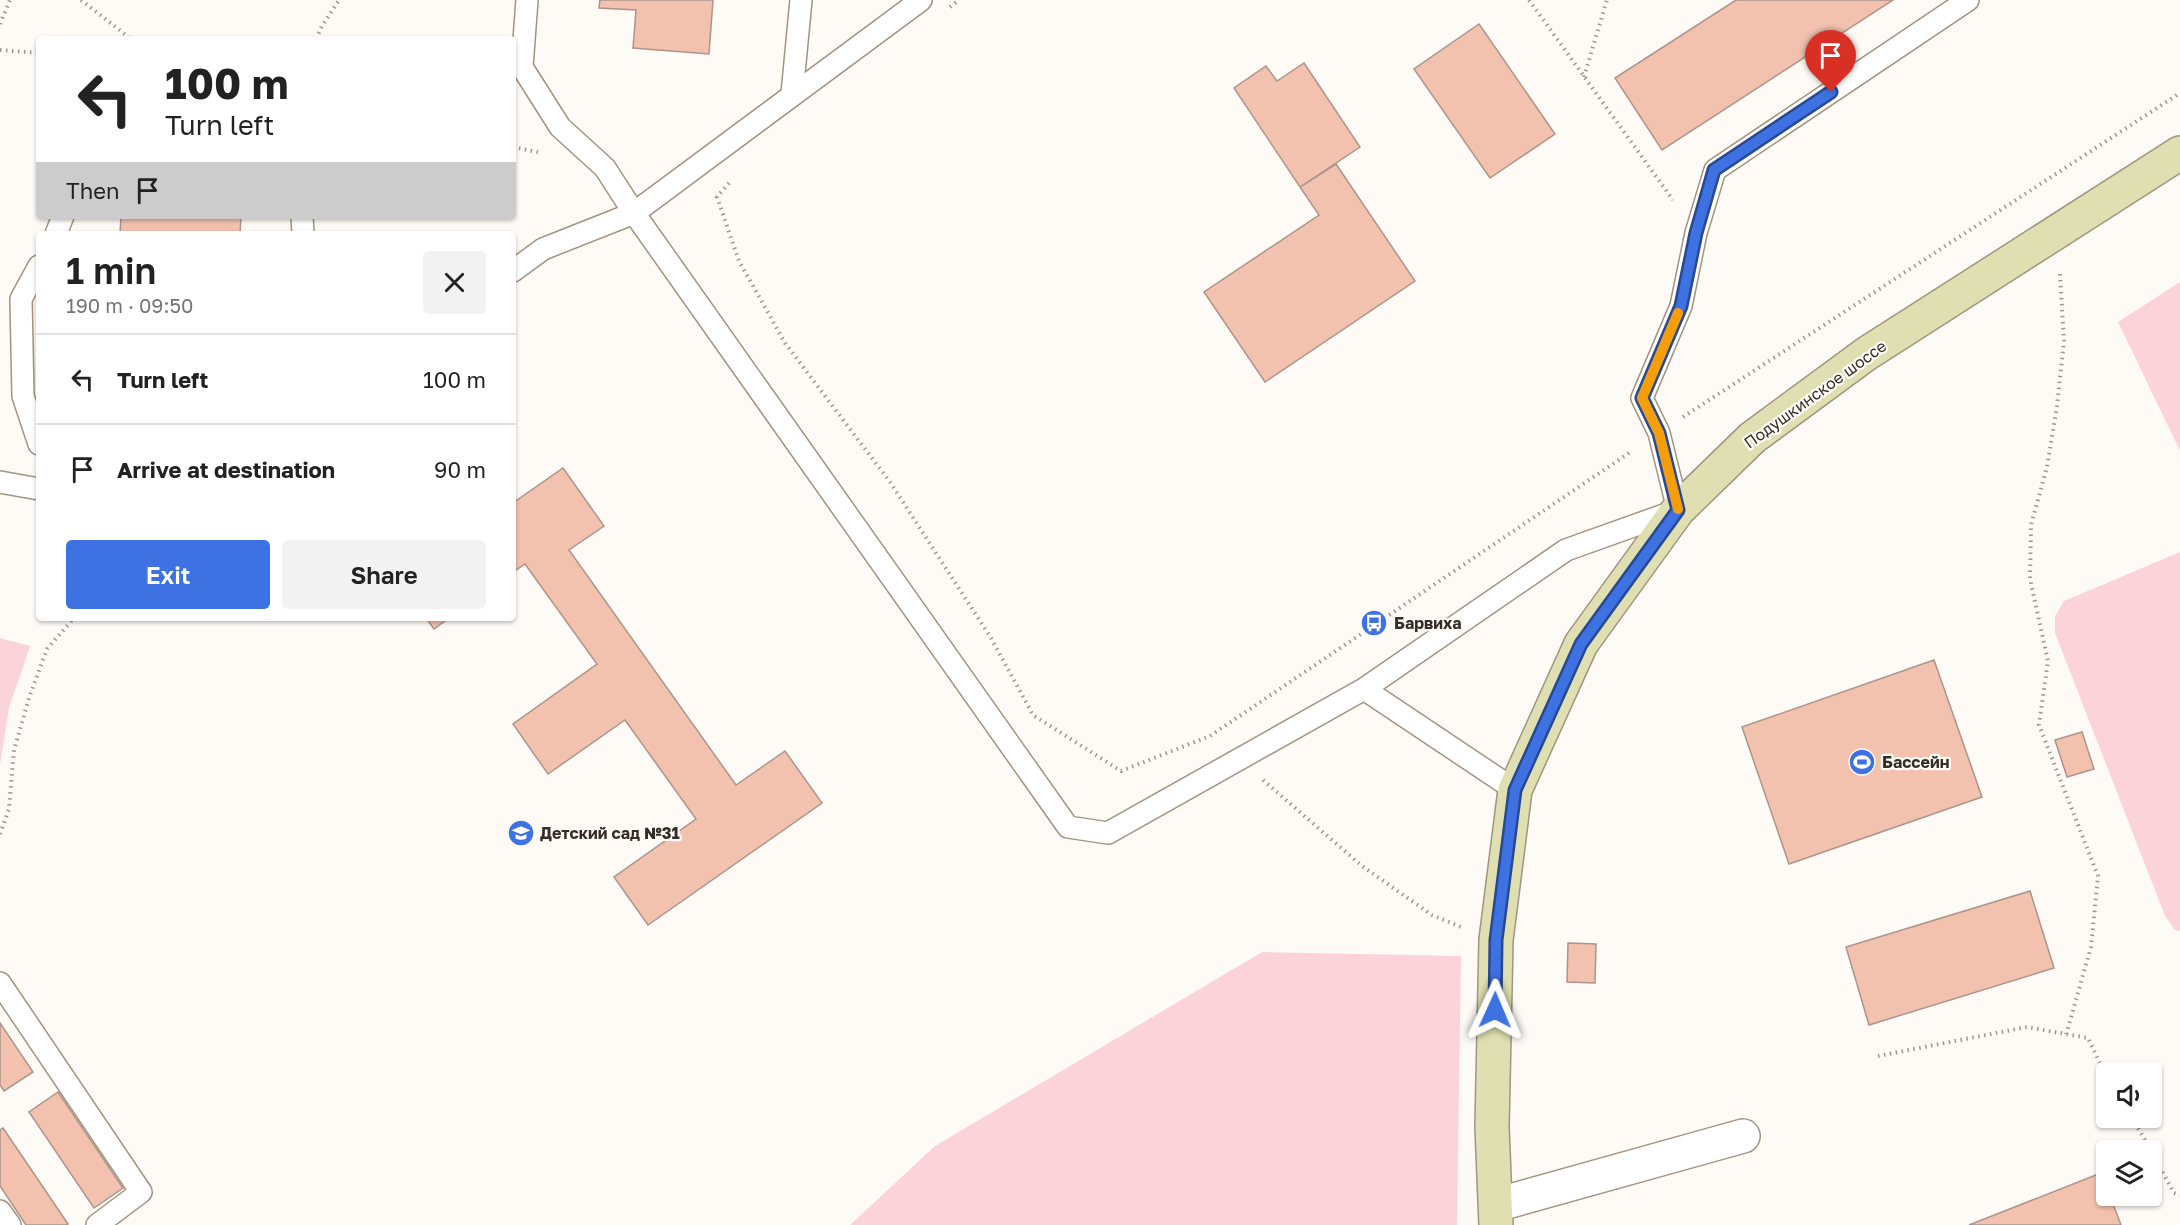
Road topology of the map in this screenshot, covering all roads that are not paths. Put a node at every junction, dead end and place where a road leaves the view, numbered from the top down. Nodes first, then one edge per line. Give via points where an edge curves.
1 (527, 0) edge
2 (801, 0) edge
3 (921, 0) edge
4 (1968, 0) edge
5 (792, 94) junction
6 (2180, 153) edge
7 (633, 213) junction
8 (516, 269) edge
9 (36, 272) edge
10 (36, 436) edge
11 (0, 482) edge
12 (36, 488) edge
13 (1678, 510) junction
14 (1364, 689) junction
15 (1515, 790) junction
16 (0, 983) edge
17 (1743, 1136) dead end
18 (0, 1211) edge
19 (1496, 1215) edge
20 (10, 1225) edge
21 (97, 1225) edge

1 - 7 lane via 522,67 560,127 604,168
2 - 5 lane
3 - 5 lane
4 - 13 lane via 1714,170 1681,306 1642,398 1659,433
5 - 7 lane
6 - 13 main road, Подушкинское шоссе via 1866,354 1752,438
7 - 8 lane via 543,249
7 - 14 lane via 1068,827 1108,833
9 - 10 lane via 21,299 22,396
11 - 12 lane
13 - 14 lane via 1566,550
13 - 15 main road, Подушкинское шоссе via 1581,644
14 - 15 lane
15 - 19 main road, Подушкинское шоссе via 1496,940 1492,1127
16 - 21 lane via 141,1192
17 - 19 street
18 - 20 lane

